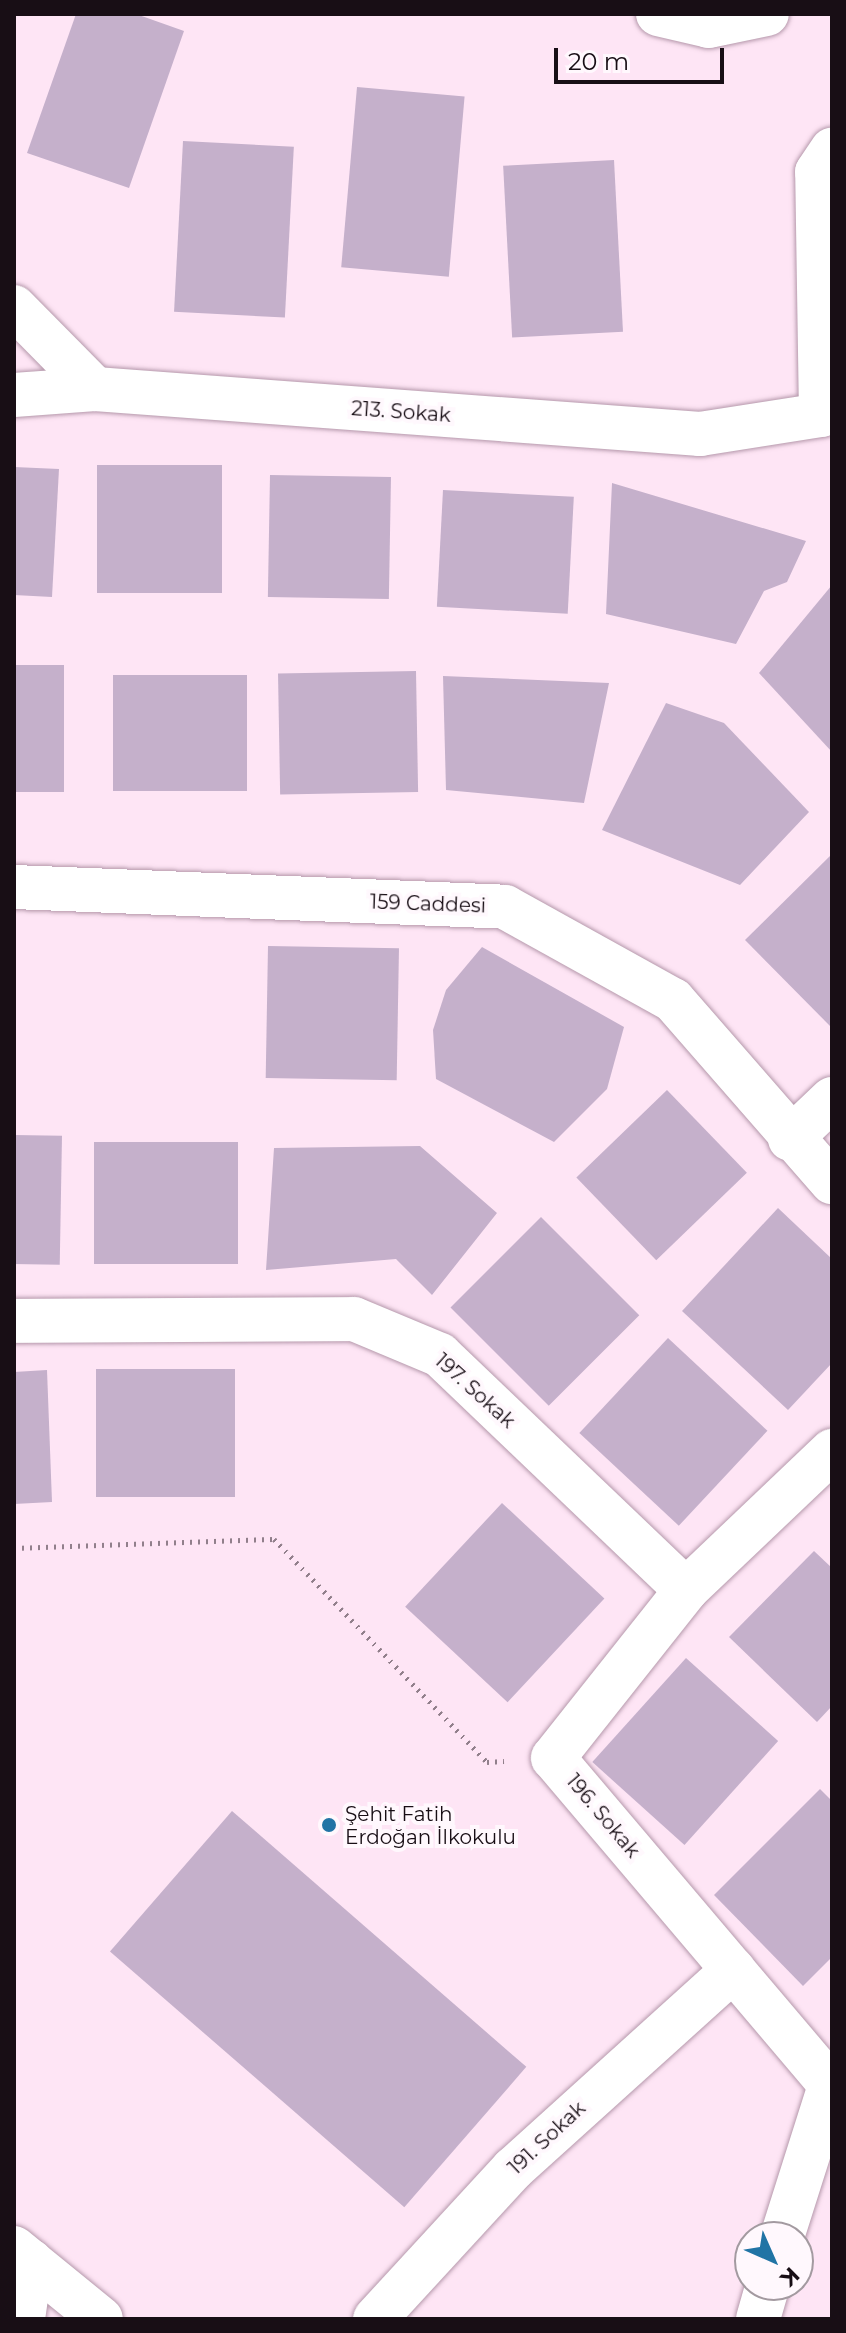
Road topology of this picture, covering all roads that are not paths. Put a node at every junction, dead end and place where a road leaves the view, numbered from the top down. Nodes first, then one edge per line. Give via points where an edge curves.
1 (658, 14) edge
2 (767, 14) edge
3 (832, 150) edge
4 (14, 307) edge
5 (95, 389) junction
6 (14, 395) edge
7 (826, 422) edge
8 (14, 887) edge
9 (832, 1099) edge
10 (790, 1139) junction
11 (832, 1182) edge
12 (14, 1321) edge
13 (832, 1451) edge
14 (686, 1590) junction
15 (733, 1970) junction
16 (830, 2080) edge
17 (787, 2221) edge
18 (22, 2255) edge
19 (23, 2319) edge
20 (101, 2319) edge
21 (375, 2319) edge

1 - 2 street via 709,26
3 - 7 street via 817,172
4 - 5 street
5 - 6 street, 213. Sokak
5 - 7 street, 213. Sokak via 700,434
8 - 10 street, 159 Caddesi via 505,907 673,1000
9 - 10 street
10 - 11 street, 159 Caddesi
12 - 14 street, 197. Sokak via 354,1319 440,1355
13 - 14 street, 196. Sokak
14 - 15 street, 196. Sokak via 553,1758
15 - 16 street, 196. Sokak
15 - 21 street, 191. Sokak via 513,2169
16 - 17 street
18 - 19 street
18 - 20 street

